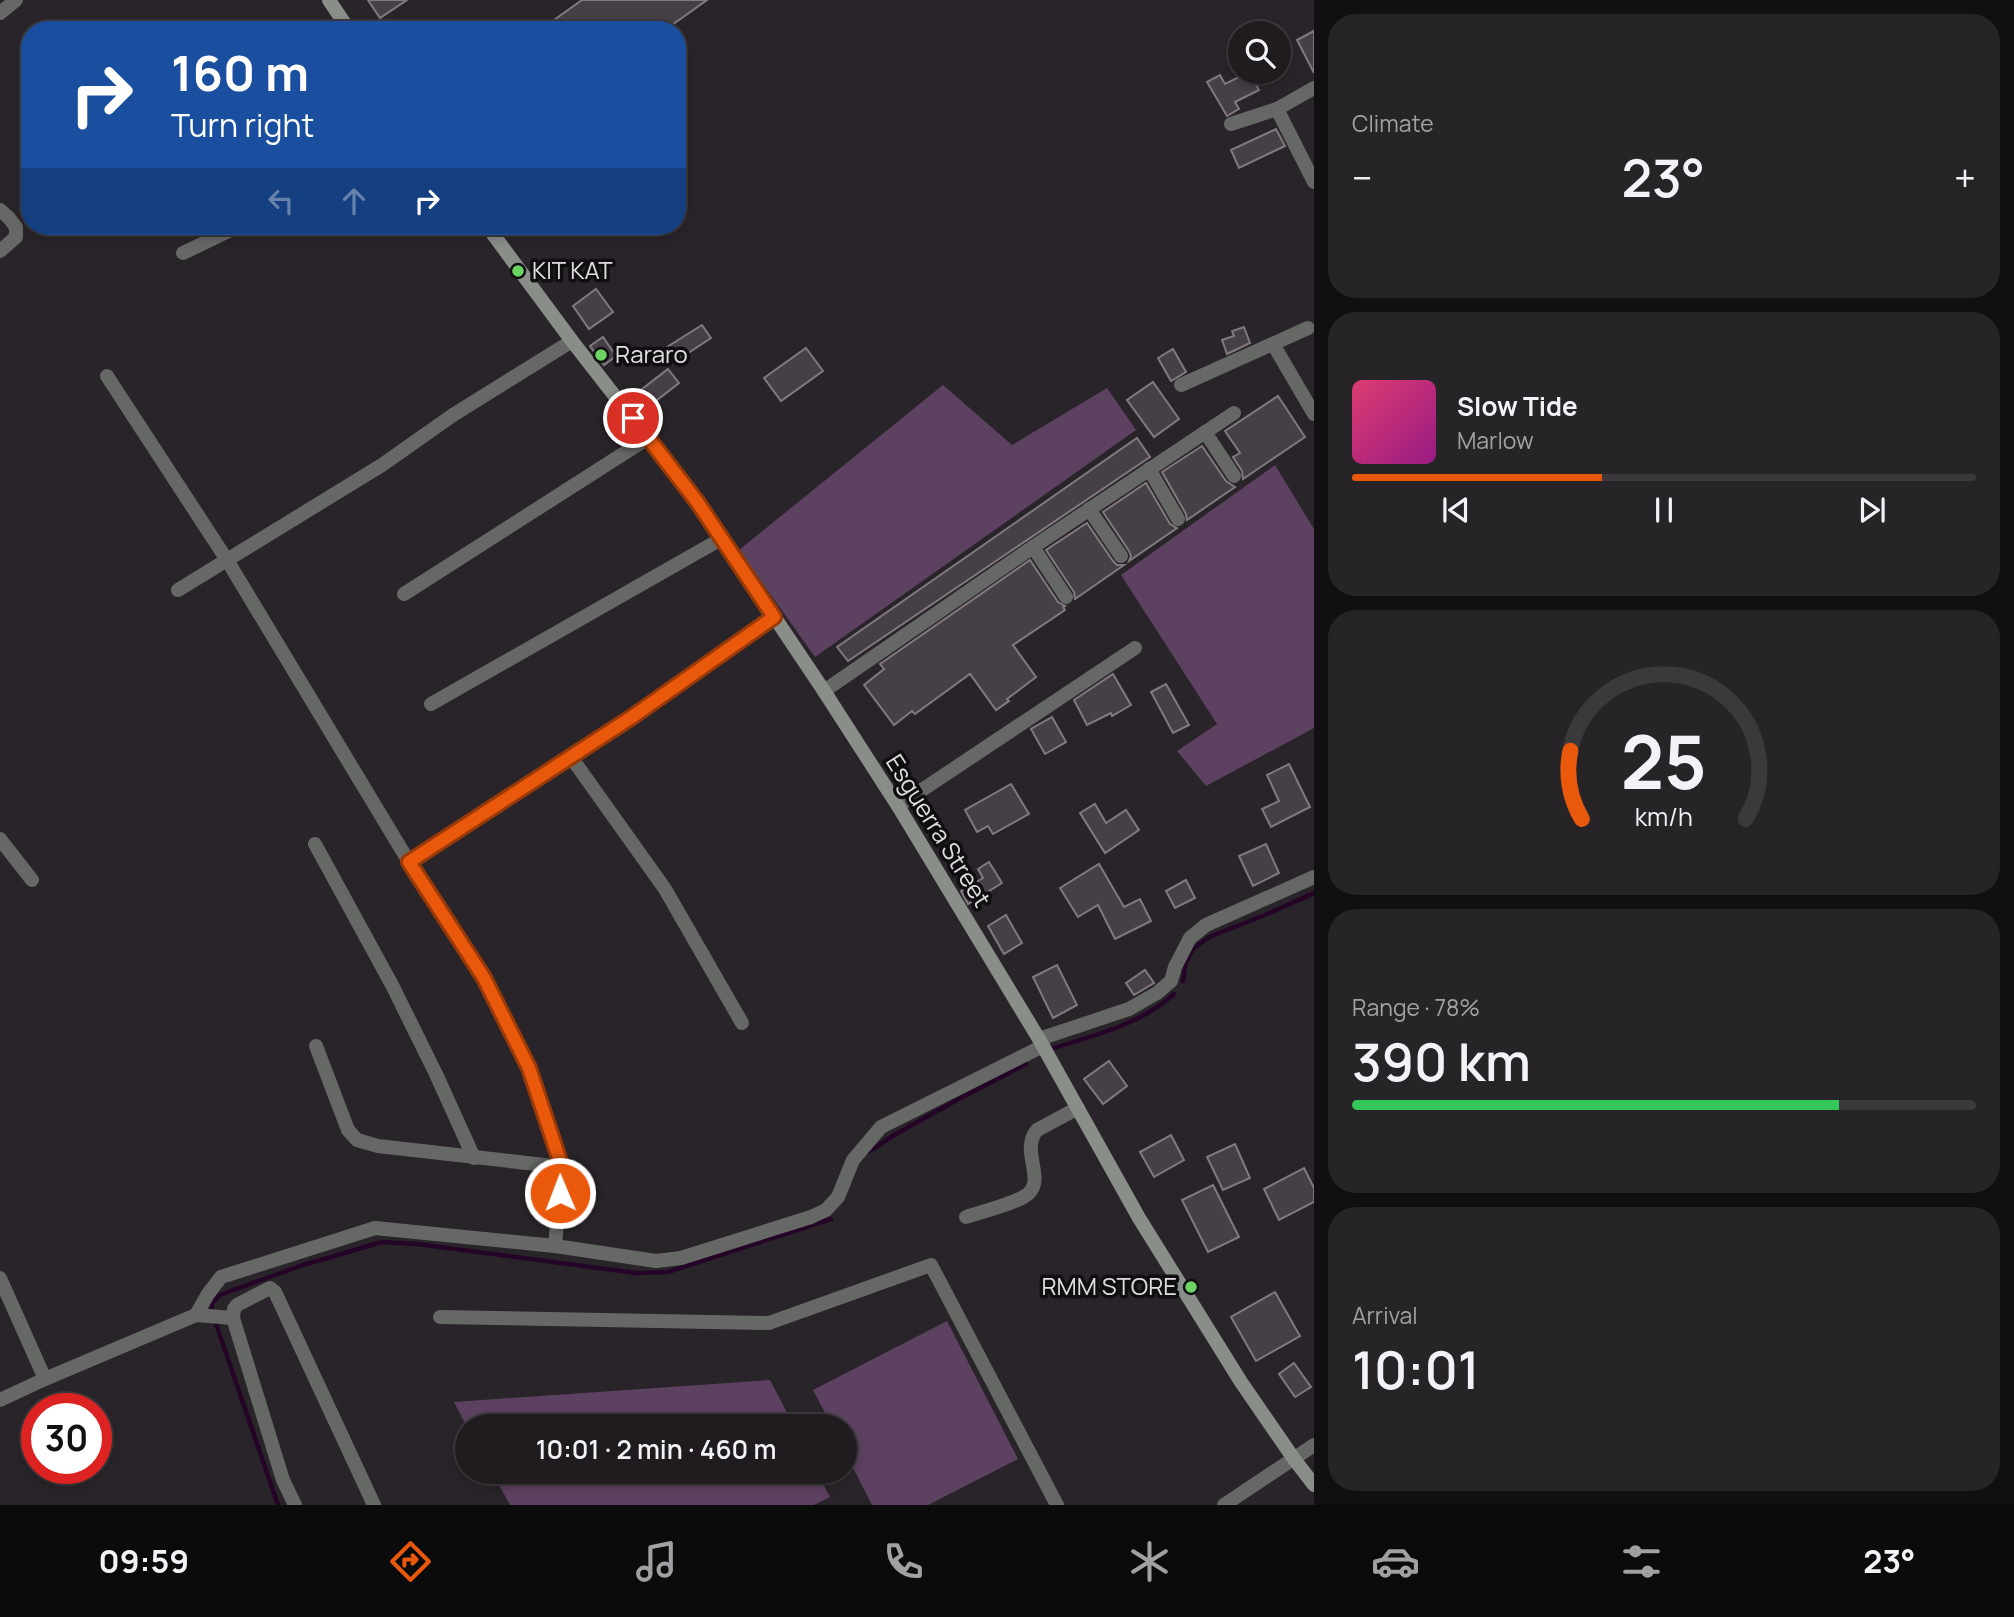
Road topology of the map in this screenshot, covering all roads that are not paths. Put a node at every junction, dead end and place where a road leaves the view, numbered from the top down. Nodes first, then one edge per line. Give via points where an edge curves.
1 (16, 0) edge
2 (329, 0) edge
3 (0, 13) edge
4 (343, 21) edge
5 (1314, 88) edge
6 (1278, 109) junction
7 (1231, 124) dead end
8 (1314, 181) edge
9 (0, 210) edge
10 (220, 235) edge
11 (494, 235) edge
12 (0, 251) edge
13 (183, 253) dead end
14 (1308, 328) dead end
15 (572, 341) junction
16 (1273, 344) junction
17 (107, 376) dead end
18 (1181, 385) dead end
19 (1234, 412) dead end
20 (1314, 414) edge
21 (1205, 432) junction
22 (648, 438) junction
23 (1149, 469) junction
24 (1234, 476) dead end
25 (1089, 509) junction
26 (1178, 519) dead end
27 (721, 539) junction
28 (1033, 547) junction
29 (1121, 556) dead end
30 (226, 560) junction
31 (178, 590) dead end
32 (404, 594) dead end
33 (1066, 597) dead end
34 (774, 617) junction
35 (1135, 648) dead end
36 (824, 691) junction
37 (431, 704) dead end
38 (571, 757) junction
39 (898, 806) junction
40 (0, 839) edge
41 (315, 844) dead end
42 (409, 862) junction
43 (1314, 877) edge
44 (32, 880) dead end
45 (742, 1023) dead end
46 (1041, 1042) junction
47 (316, 1046) dead end
48 (1078, 1108) junction
49 (474, 1158) junction
50 (562, 1167) junction
51 (966, 1217) dead end
52 (555, 1246) junction
53 (0, 1278) edge
54 (196, 1315) junction
55 (440, 1317) dead end
56 (233, 1318) junction
57 (45, 1379) junction
58 (0, 1400) edge
59 (1314, 1445) edge
60 (1294, 1460) junction
61 (1314, 1485) edge
62 (295, 1505) edge
63 (374, 1505) edge
64 (1057, 1505) edge
65 (1224, 1505) edge

1 - 3 street
2 - 4 main road
5 - 6 street
6 - 7 street
6 - 8 street
9 - 12 street via 16,227 16,237
10 - 13 street
11 - 15 main road, Esguerra Street
14 - 16 street
15 - 22 main road, Esguerra Street
15 - 30 street
16 - 18 street
16 - 20 street
17 - 30 street
19 - 21 street
21 - 23 street
21 - 24 street
22 - 27 main road, Esguerra Street
22 - 32 street
23 - 25 street
23 - 26 street
25 - 28 street
25 - 29 street
27 - 34 main road, Esguerra Street
27 - 37 street
28 - 33 street
28 - 36 street
30 - 31 street
30 - 42 street
34 - 36 main road, Esguerra Street
34 - 38 street
35 - 39 street
36 - 39 main road, Esguerra Street
38 - 42 street
38 - 45 street via 665,889
39 - 46 main road, Esguerra Street
40 - 44 street
41 - 49 street via 392,985
42 - 50 street via 490,989 529,1068
43 - 46 street via 1206,925 1190,938 1171,981 1157,993 1129,1009
46 - 48 main road, Esguerra Street
46 - 52 street via 881,1128 853,1160 838,1197 811,1217 666,1261
47 - 49 street via 348,1130 357,1140
48 - 51 street via 1032,1135 1035,1182 1030,1193
48 - 60 main road, Esguerra Street via 1139,1218
49 - 50 street
50 - 52 street
52 - 54 street via 375,1228 221,1277
53 - 57 street
54 - 56 street
54 - 57 street
55 - 64 street via 769,1323 931,1265
56 - 62 street
56 - 63 street via 234,1308 242,1301 270,1289 275,1292
57 - 58 street
59 - 60 street
60 - 61 main road, Esguerra Street
60 - 65 street

